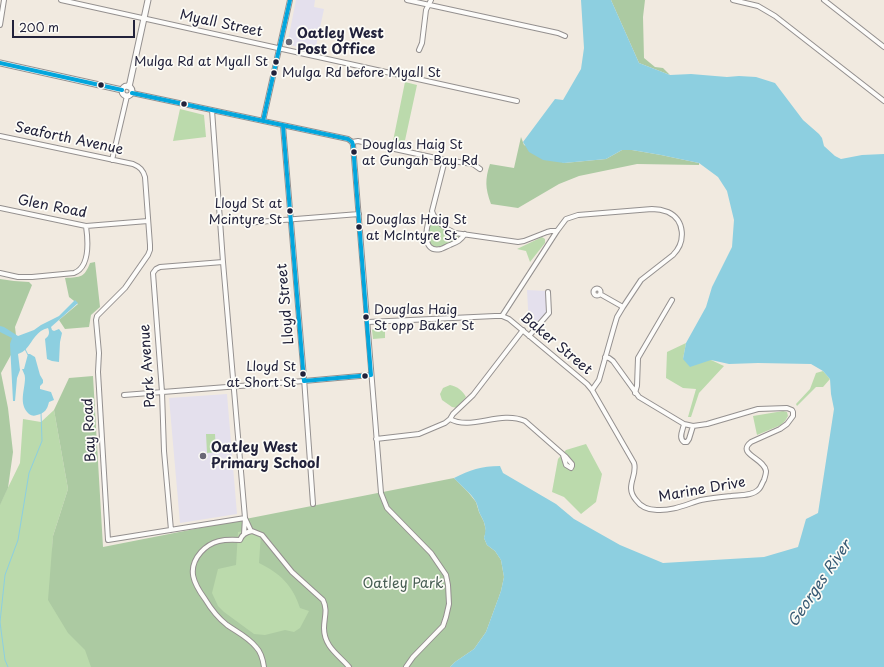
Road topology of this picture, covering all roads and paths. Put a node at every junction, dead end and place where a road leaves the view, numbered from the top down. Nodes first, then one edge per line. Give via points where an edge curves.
1 (4, 0) edge
2 (61, 0) edge
3 (148, 0) edge
4 (290, 0) edge
5 (407, 0) edge
6 (431, 0) edge
7 (733, 0) edge
8 (824, 0) edge
9 (429, 5) junction
10 (144, 18) junction
11 (0, 25) edge
12 (565, 36) dead end
13 (884, 46) edge
14 (279, 48) junction
15 (419, 50) dead end
16 (0, 63) edge
17 (129, 87) junction
18 (122, 90) junction
19 (132, 92) junction
20 (126, 96) junction
21 (884, 100) edge
22 (517, 101) dead end
23 (212, 110) junction
24 (263, 121) junction
25 (283, 126) junction
26 (0, 136) edge
27 (352, 142) junction
28 (112, 160) junction
29 (445, 160) junction
30 (480, 169) dead end
31 (0, 208) edge
32 (432, 213) junction
33 (359, 214) junction
34 (290, 219) junction
35 (148, 221) junction
36 (245, 223) dead end
37 (86, 226) junction
38 (557, 232) junction
39 (465, 234) junction
40 (223, 262) junction
41 (0, 273) edge
42 (548, 292) dead end
43 (600, 294) dead end
44 (672, 300) dead end
45 (623, 307) junction
46 (502, 316) junction
47 (368, 322) junction
48 (523, 330) junction
49 (529, 336) junction
50 (605, 357) junction
51 (371, 375) junction
52 (304, 381) junction
53 (234, 386) junction
54 (592, 390) junction
55 (162, 392) junction
56 (635, 393) junction
57 (124, 395) dead end
58 (450, 419) junction
59 (684, 424) junction
60 (693, 426) junction
61 (376, 439) junction
62 (563, 455) dead end
63 (635, 468) joint
64 (312, 504) dead end
65 (245, 518) junction
66 (171, 530) junction
67 (252, 531) junction
68 (244, 534) junction
69 (264, 667) edge
70 (349, 667) edge
71 (406, 667) edge

1 - 11 street
2 - 10 street, Myall Street
3 - 10 street
4 - 14 street
5 - 9 street
6 - 9 street
7 - 21 street via 758,6 775,16
8 - 13 street
9 - 12 street
9 - 15 street
10 - 14 street, Myall Street
10 - 17 street
14 - 22 street, Myall Street
14 - 24 street
16 - 18 street
17 - 18 street
17 - 19 street
18 - 20 street
19 - 20 street
19 - 23 street
20 - 28 street
23 - 24 street
23 - 40 street
24 - 25 street
25 - 27 street via 348,139
25 - 34 street, Lloyd Street
26 - 28 street, Seaforth Avenue
27 - 29 street via 358,141
27 - 33 street
28 - 35 street, Seaforth Avenue via 133,164 143,172
29 - 30 street via 473,164
29 - 32 street
31 - 37 street, Glen Road
32 - 39 street via 446,229
32 - 39 street via 426,237 430,247 441,249 461,240
33 - 34 street
33 - 47 street
34 - 36 street
34 - 52 street, Lloyd Street
35 - 37 street, Glen Road
35 - 66 street, Bay Road via 148,255 124,290 96,320 108,540
37 - 41 street via 88,240 85,260 76,272 32,277
38 - 39 street via 547,232 518,242
38 - 45 street via 566,219 578,215 657,209 667,211 676,219 682,236 679,248 641,280
38 - 46 street
40 - 53 street
40 - 55 street, Park Avenue via 160,267 154,271
42 - 49 street via 549,313
43 - 45 street
44 - 56 street via 638,358
45 - 50 street via 614,324
46 - 47 street, Baker Street
46 - 48 street, Baker Street
47 - 51 street
48 - 49 street, Baker Street
48 - 58 street via 473,395
49 - 54 street, Baker Street
50 - 54 street
50 - 56 street, Marine Drive via 613,361
51 - 52 street
51 - 61 street
52 - 53 street
52 - 64 street, Lloyd Street
53 - 55 street
53 - 65 street
54 - 63 street, Baker Street
55 - 57 street
55 - 66 street, Park Avenue
56 - 59 street, Marine Drive
58 - 61 street via 419,434
58 - 62 street via 463,423 505,417 519,418
59 - 60 street, Marine Drive
59 - 60 street via 681,438 684,442 689,440
60 - 63 street, Marine Drive via 758,409 787,408 792,410 793,414 784,427 748,445 748,453 763,464 766,470 760,488 752,493 706,499 673,509 653,510 640,504 632,494
61 - 71 street via 380,493 387,508 431,553 446,575 448,585 449,604 443,626
65 - 66 street
65 - 67 street
65 - 68 street
67 - 68 street
67 - 70 street via 262,535 292,572 323,600 327,642 334,653
68 - 69 street via 240,540 220,540 203,550 194,562 193,580 217,616 257,648

